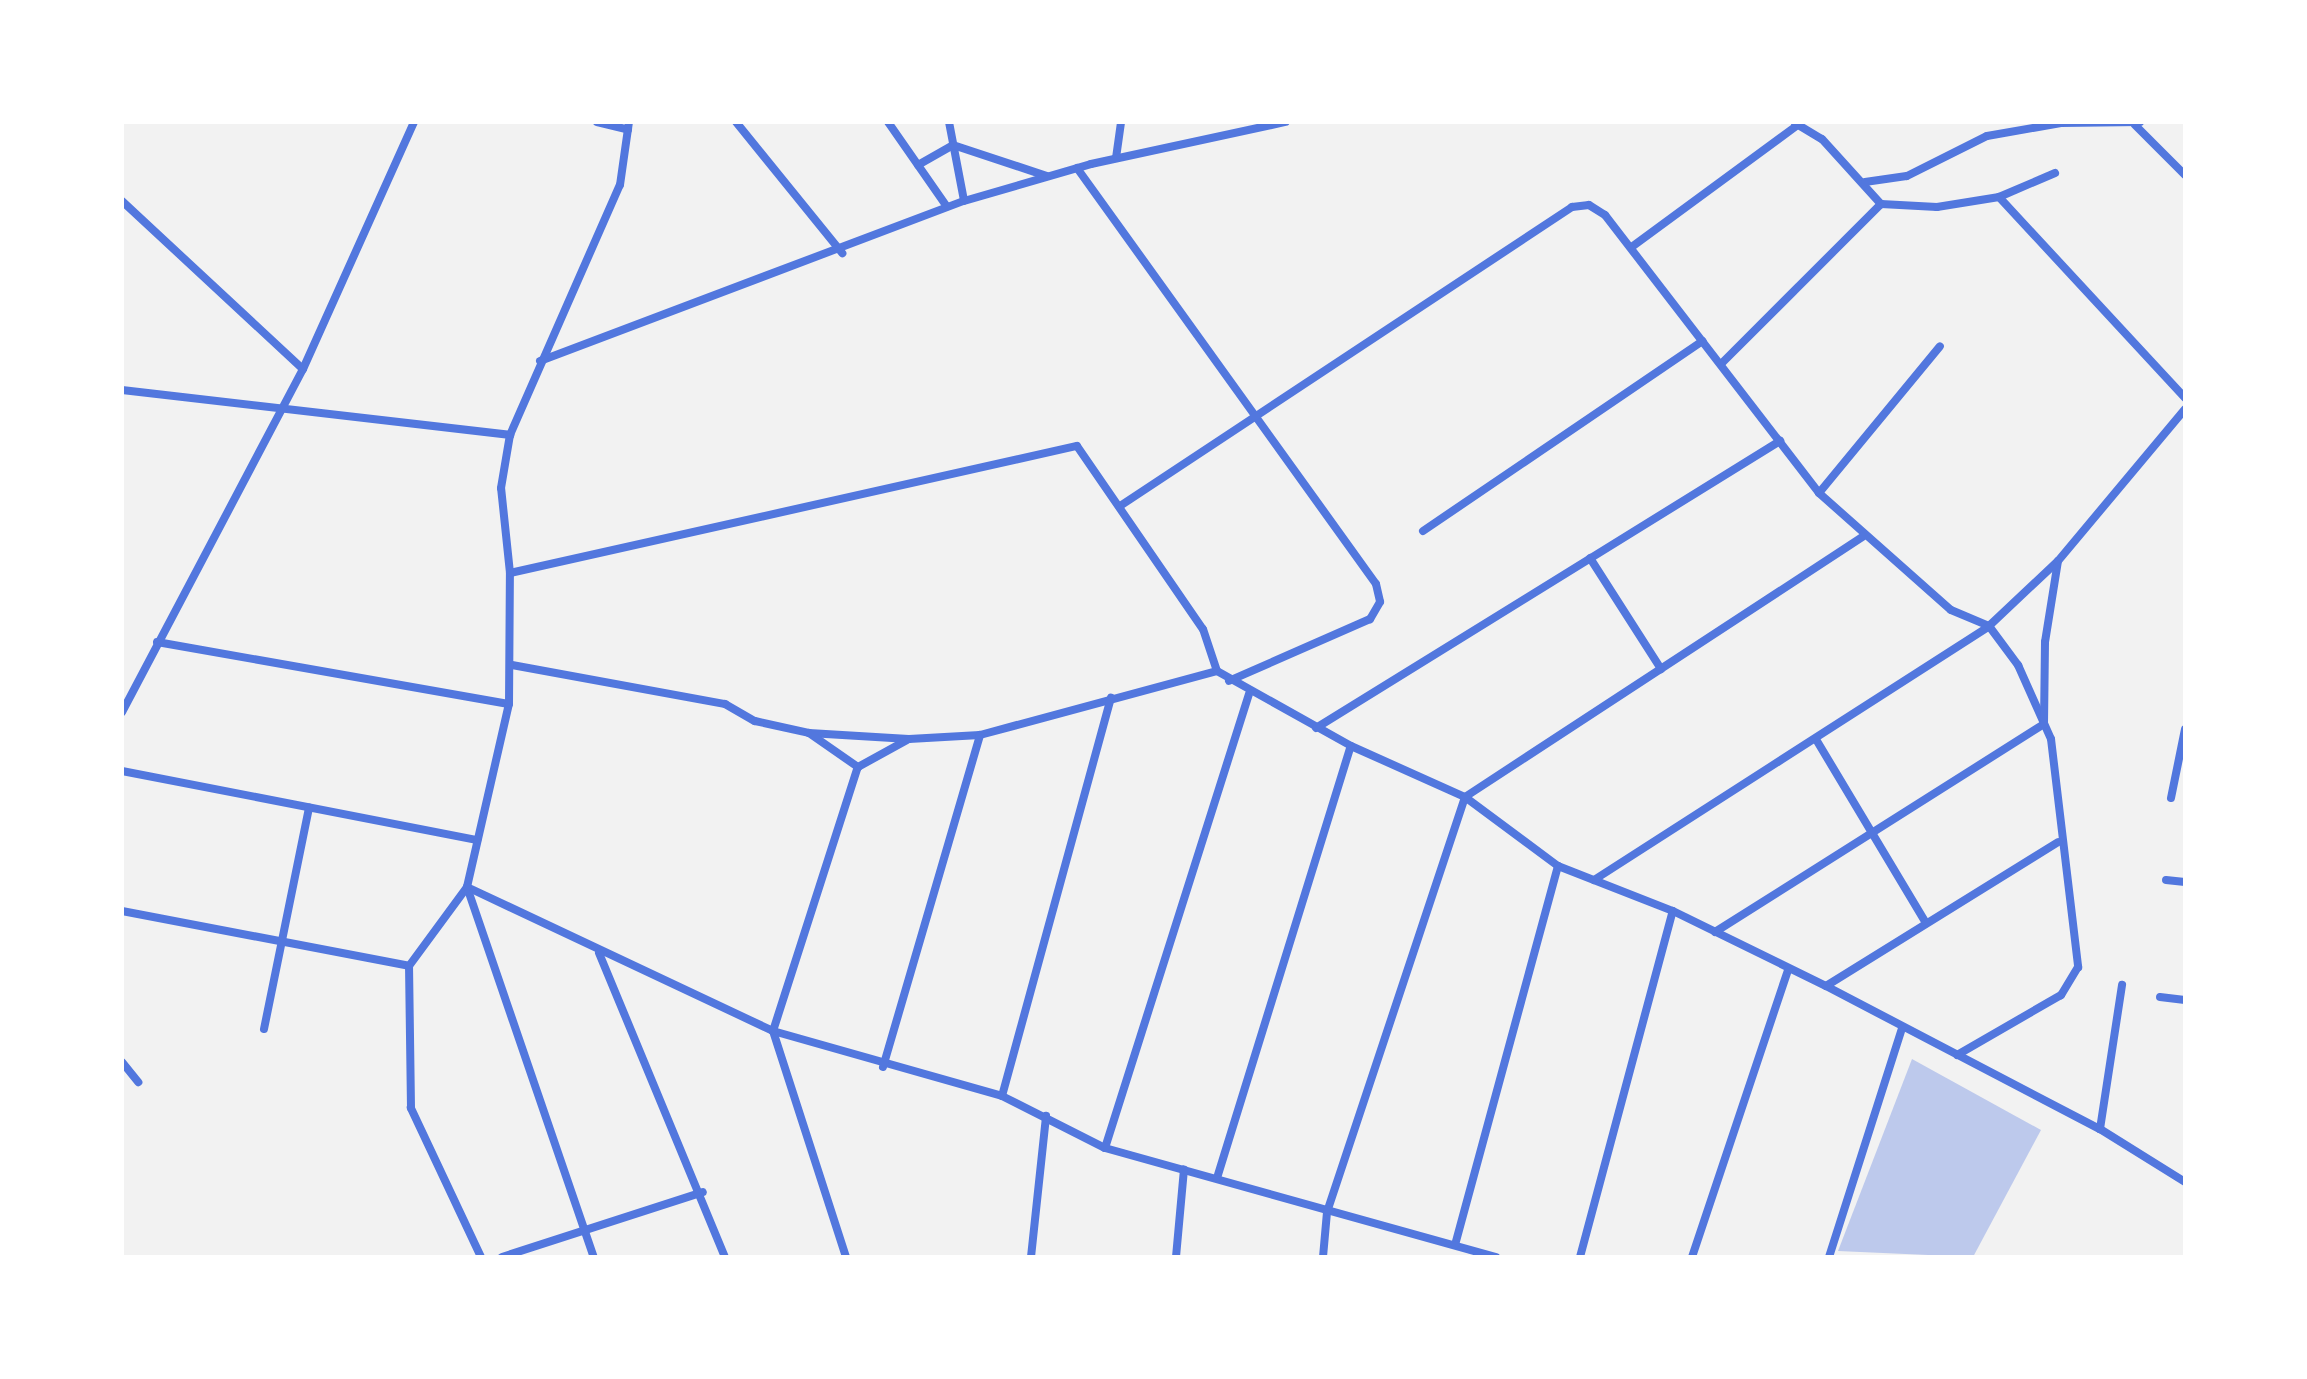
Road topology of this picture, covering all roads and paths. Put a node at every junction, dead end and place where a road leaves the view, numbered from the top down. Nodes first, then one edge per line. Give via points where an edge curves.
1 (414, 122) edge
2 (597, 122) edge
3 (736, 122) edge
4 (888, 122) edge
5 (949, 122) edge
6 (1121, 122) edge
7 (1234, 122) edge
8 (1286, 122) edge
9 (1796, 123) edge
10 (2138, 124) edge
11 (629, 126) edge
12 (1232, 135) junction
13 (953, 145) junction
14 (1116, 158) junction
15 (918, 165) junction
16 (1077, 168) junction
17 (2055, 173) dead end
18 (2185, 175) edge
19 (1048, 176) junction
20 (1865, 182) junction
21 (1999, 197) junction
22 (122, 201) edge
23 (964, 201) junction
24 (1881, 204) junction
25 (947, 207) junction
26 (1633, 246) junction
27 (842, 253) junction
28 (1703, 341) junction
29 (1940, 346) dead end
30 (540, 361) junction
31 (1722, 363) junction
32 (303, 369) junction
33 (122, 390) edge
34 (2185, 398) edge
35 (285, 406) junction
36 (2185, 409) edge
37 (1257, 413) junction
38 (510, 435) junction
39 (1780, 441) junction
40 (1819, 493) junction
41 (1120, 506) junction
42 (1423, 531) dead end
43 (1863, 537) junction
44 (1590, 558) junction
45 (2058, 561) junction
46 (510, 573) junction
47 (1989, 626) junction
48 (157, 642) junction
49 (512, 665) junction
50 (1661, 669) junction
51 (1217, 671) junction
52 (1229, 681) junction
53 (1249, 693) junction
54 (1111, 698) junction
55 (509, 704) junction
56 (122, 712) edge
57 (2044, 724) junction
58 (1316, 728) junction
59 (2185, 729) edge
60 (809, 733) junction
61 (980, 735) junction
62 (909, 739) junction
63 (1817, 741) junction
64 (1351, 746) junction
65 (2182, 760) edge
66 (858, 767) junction
67 (122, 771) edge
68 (1465, 797) junction
69 (2171, 798) dead end
70 (309, 808) junction
71 (1870, 830) junction
72 (477, 840) junction
73 (2058, 842) junction
74 (1558, 866) junction
75 (1594, 880) junction
76 (2166, 880) dead end
77 (2185, 882) edge
78 (467, 887) junction
79 (122, 911) edge
80 (1673, 911) junction
81 (1926, 923) junction
82 (1715, 932) junction
83 (285, 945) junction
84 (599, 953) junction
85 (409, 966) junction
86 (1788, 970) junction
87 (2122, 985) dead end
88 (1826, 986) junction
89 (2160, 997) dead end
90 (2185, 1000) edge
91 (1902, 1028) junction
92 (264, 1029) dead end
93 (773, 1031) junction
94 (1957, 1055) junction
95 (122, 1062) edge
96 (883, 1067) junction
97 (138, 1082) dead end
98 (1002, 1096) junction
99 (1046, 1116) junction
100 (2100, 1129) junction
101 (1105, 1148) junction
102 (1184, 1169) junction
103 (1217, 1178) junction
104 (2185, 1182) edge
105 (703, 1192) junction
106 (1327, 1212) junction
107 (585, 1234) junction
108 (1455, 1245) junction
109 (481, 1257) edge
110 (502, 1257) edge
111 (594, 1257) edge
112 (725, 1257) edge
113 (846, 1257) edge
114 (1031, 1257) edge
115 (1176, 1257) edge
116 (1323, 1257) edge
117 (1496, 1257) edge
118 (1580, 1257) edge
119 (1692, 1257) edge
120 (1829, 1257) edge

1 - 32 street
2 - 11 street
3 - 27 street
4 - 15 street
5 - 13 street
6 - 14 street
7 - 12 street
8 - 12 street
9 - 20 street
9 - 26 street
10 - 18 street
10 - 20 street via 2061,123 1987,136 1907,176
11 - 30 street via 620,185
12 - 14 street
13 - 15 street
13 - 19 street
13 - 23 street
14 - 16 street
15 - 25 street
16 - 19 street
16 - 37 street
17 - 21 street
19 - 23 street
20 - 24 street
21 - 24 street via 1937,207
21 - 34 street
22 - 32 street
23 - 25 street
24 - 31 street
25 - 27 street
26 - 28 street
26 - 37 street via 1589,205 1572,207
27 - 30 street
28 - 31 street
28 - 42 street
29 - 40 street
30 - 38 street
31 - 39 street
32 - 35 street
33 - 35 street
35 - 38 street
35 - 48 street
36 - 45 street
37 - 41 street
37 - 52 street via 1376,584 1380,602 1370,619
38 - 46 street via 501,488
39 - 40 street
39 - 44 street
40 - 43 street
41 - 46 street via 1077,446
41 - 51 street via 1203,629
43 - 47 street via 1951,610
43 - 50 street
44 - 50 street
44 - 58 street
45 - 47 street
45 - 57 street via 2045,642
46 - 49 street
47 - 57 street via 2018,665
47 - 63 street
48 - 55 street
48 - 56 street
49 - 55 street
49 - 60 street via 725,704 755,721
50 - 68 street
51 - 52 street
51 - 54 street
52 - 53 street
53 - 58 street
53 - 101 street
54 - 61 street
54 - 98 street
55 - 72 street
57 - 71 street
57 - 73 street via 2063,803
58 - 64 street
59 - 65 street
60 - 62 street
60 - 66 street
61 - 62 street
61 - 96 street
62 - 66 street
63 - 71 street
63 - 75 street
64 - 68 street
64 - 103 street
65 - 69 street
66 - 93 street
67 - 70 street
68 - 74 street
68 - 106 street
70 - 72 street
70 - 83 street
71 - 81 street
71 - 82 street
72 - 78 street
73 - 81 street
73 - 94 street via 2078,967 2072,984
74 - 75 street
74 - 108 street
75 - 80 street
76 - 77 street
78 - 84 street
78 - 85 street
78 - 107 street
79 - 83 street
80 - 82 street
80 - 118 street
81 - 88 street
82 - 86 street
83 - 85 street
83 - 92 street
84 - 93 street
84 - 105 street
85 - 109 street via 411,1108
86 - 88 street
86 - 119 street
87 - 100 street
88 - 91 street
89 - 90 street
91 - 94 street
91 - 120 street
93 - 96 street
93 - 113 street
94 - 100 street
95 - 97 street
96 - 98 street
98 - 99 street
99 - 101 street
99 - 114 street
100 - 104 street
101 - 102 street
102 - 103 street
102 - 115 street
103 - 106 street
105 - 107 street
105 - 112 street
106 - 108 street
106 - 116 street
107 - 110 street
107 - 111 street
108 - 117 street

